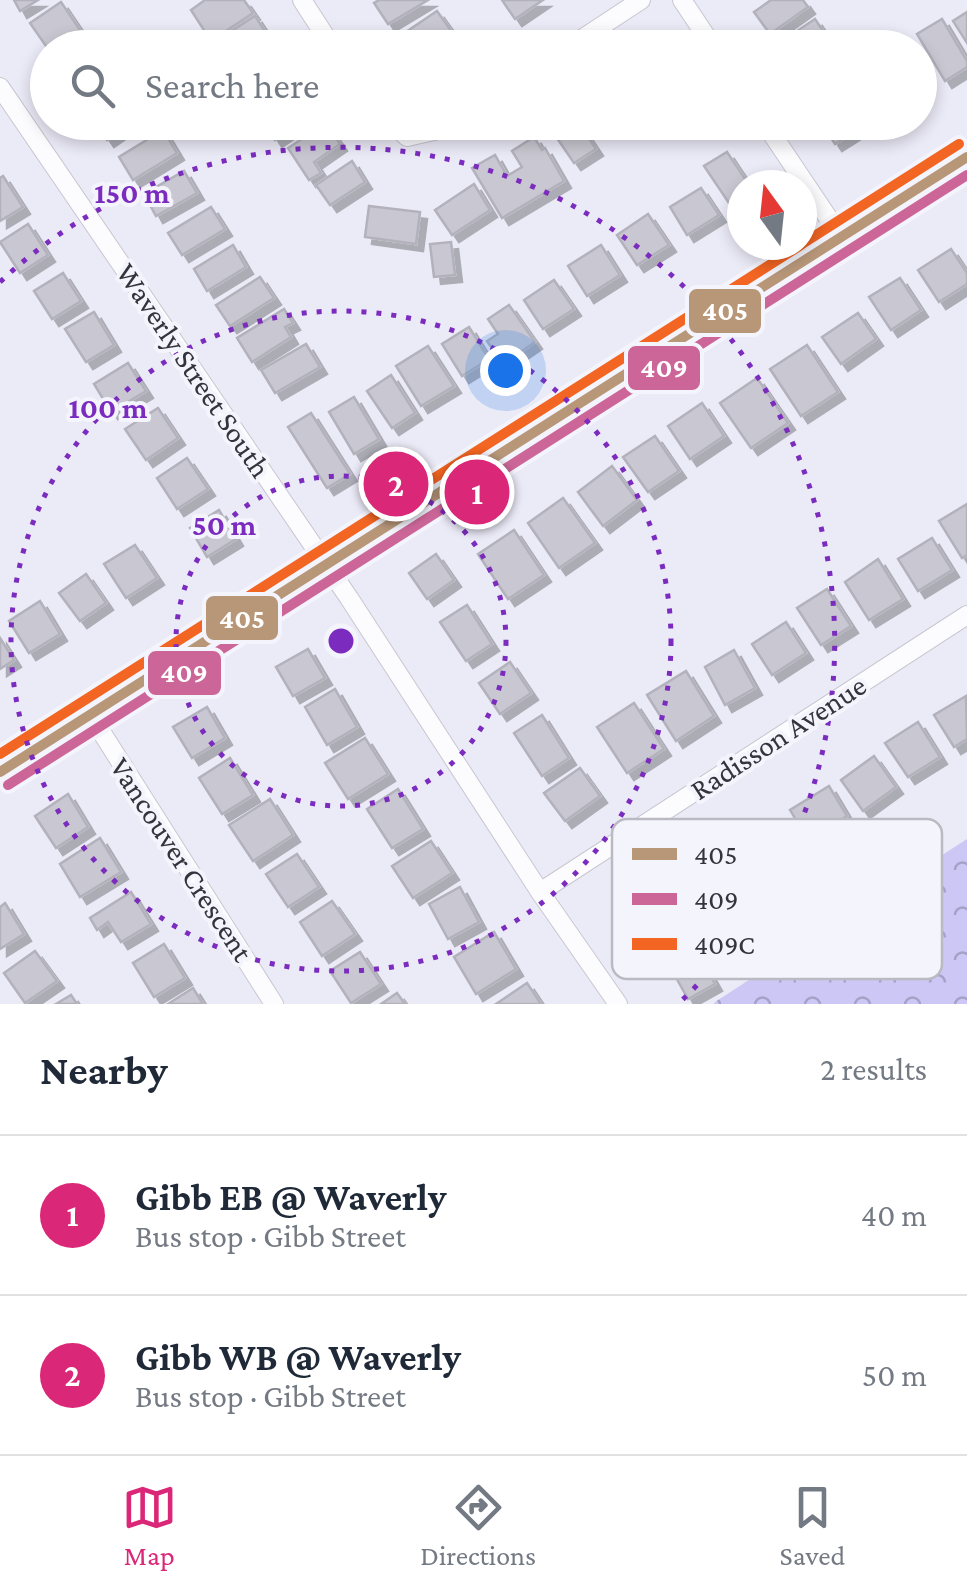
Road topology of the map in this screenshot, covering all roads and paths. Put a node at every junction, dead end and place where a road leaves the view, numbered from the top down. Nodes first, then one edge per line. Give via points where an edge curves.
1 (302, 0) edge
2 (641, 0) edge
3 (682, 0) edge
4 (321, 30) edge
5 (595, 30) edge
6 (702, 30) edge
7 (0, 87) edge
8 (30, 131) edge
9 (36, 140) edge
10 (776, 140) edge
11 (967, 157) edge
12 (841, 238) junction
13 (326, 565) junction
14 (967, 616) edge
15 (90, 714) junction
16 (0, 772) edge
17 (653, 819) edge
18 (612, 845) edge
19 (540, 892) junction
20 (274, 1004) edge
21 (618, 1004) edge

1 - 4 street
2 - 5 street
3 - 6 street
7 - 8 street, Waverly Street South
9 - 13 street, Waverly Street South
10 - 12 street
11 - 12 main road
12 - 13 main road
13 - 15 main road
13 - 19 street, Waverly Street South
14 - 17 street, Radisson Avenue
15 - 16 main road
15 - 20 street, Vancouver Crescent
18 - 19 street, Radisson Avenue
19 - 21 street, Waverly Street South

